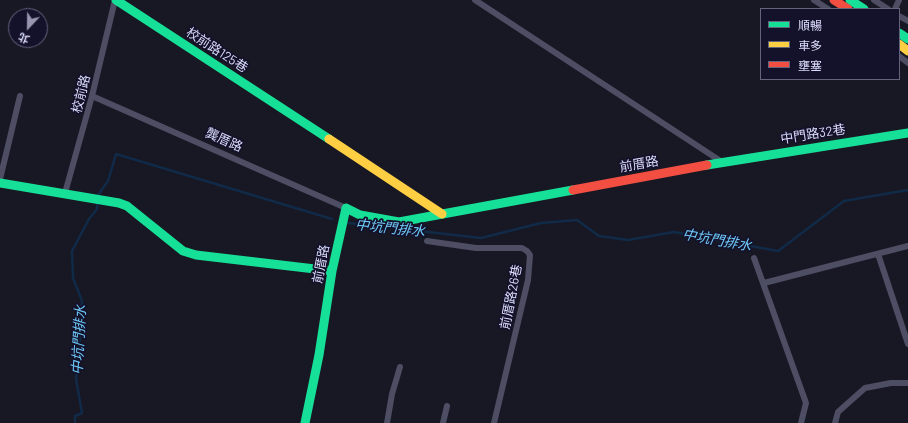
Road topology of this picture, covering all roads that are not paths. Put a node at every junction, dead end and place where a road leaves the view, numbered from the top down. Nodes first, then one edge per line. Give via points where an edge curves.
1 (115, 0) edge
2 (475, 0) edge
3 (814, 0) edge
4 (834, 0) edge
5 (850, 0) edge
6 (874, 0) edge
7 (826, 8) edge
8 (846, 8) edge
9 (862, 8) edge
10 (886, 8) edge
11 (900, 45) edge
12 (908, 51) edge
13 (900, 57) edge
14 (908, 63) edge
15 (20, 96) dead end
16 (92, 96) junction
17 (908, 133) edge
18 (722, 162) junction
19 (0, 179) edge
20 (0, 183) edge
21 (65, 193) junction
22 (346, 208) junction
23 (442, 214) junction
24 (428, 241) dead end
25 (908, 246) edge
26 (878, 254) junction
27 (754, 258) dead end
28 (332, 271) junction
29 (764, 283) junction
30 (908, 344) edge
31 (400, 367) dead end
32 (908, 383) edge
33 (447, 406) dead end
34 (305, 423) edge
35 (387, 423) edge
36 (443, 423) edge
37 (494, 423) edge
38 (801, 423) edge
39 (835, 423) edge

1 - 16 street, 校前路
1 - 23 street, 校前路125巷
2 - 18 street
3 - 7 street
4 - 8 street
5 - 9 street
6 - 10 street
11 - 12 street
13 - 14 street
15 - 19 street
16 - 21 street, 校前路
16 - 22 street, 龔厝路
17 - 18 street, 中門路32巷
18 - 23 street, 前厝路
20 - 21 street
21 - 28 street via 127,206 183,251 196,255
22 - 23 street, 前厝路 via 377,220 399,222
22 - 28 street, 前厝路
24 - 37 street, 前厝路26巷 via 476,248 522,248 530,255 528,280
25 - 26 street
26 - 29 street
26 - 30 street
27 - 29 street
28 - 34 street, 前厝路
29 - 38 street via 806,402
31 - 35 street
32 - 39 street via 865,388 838,412
33 - 36 street

